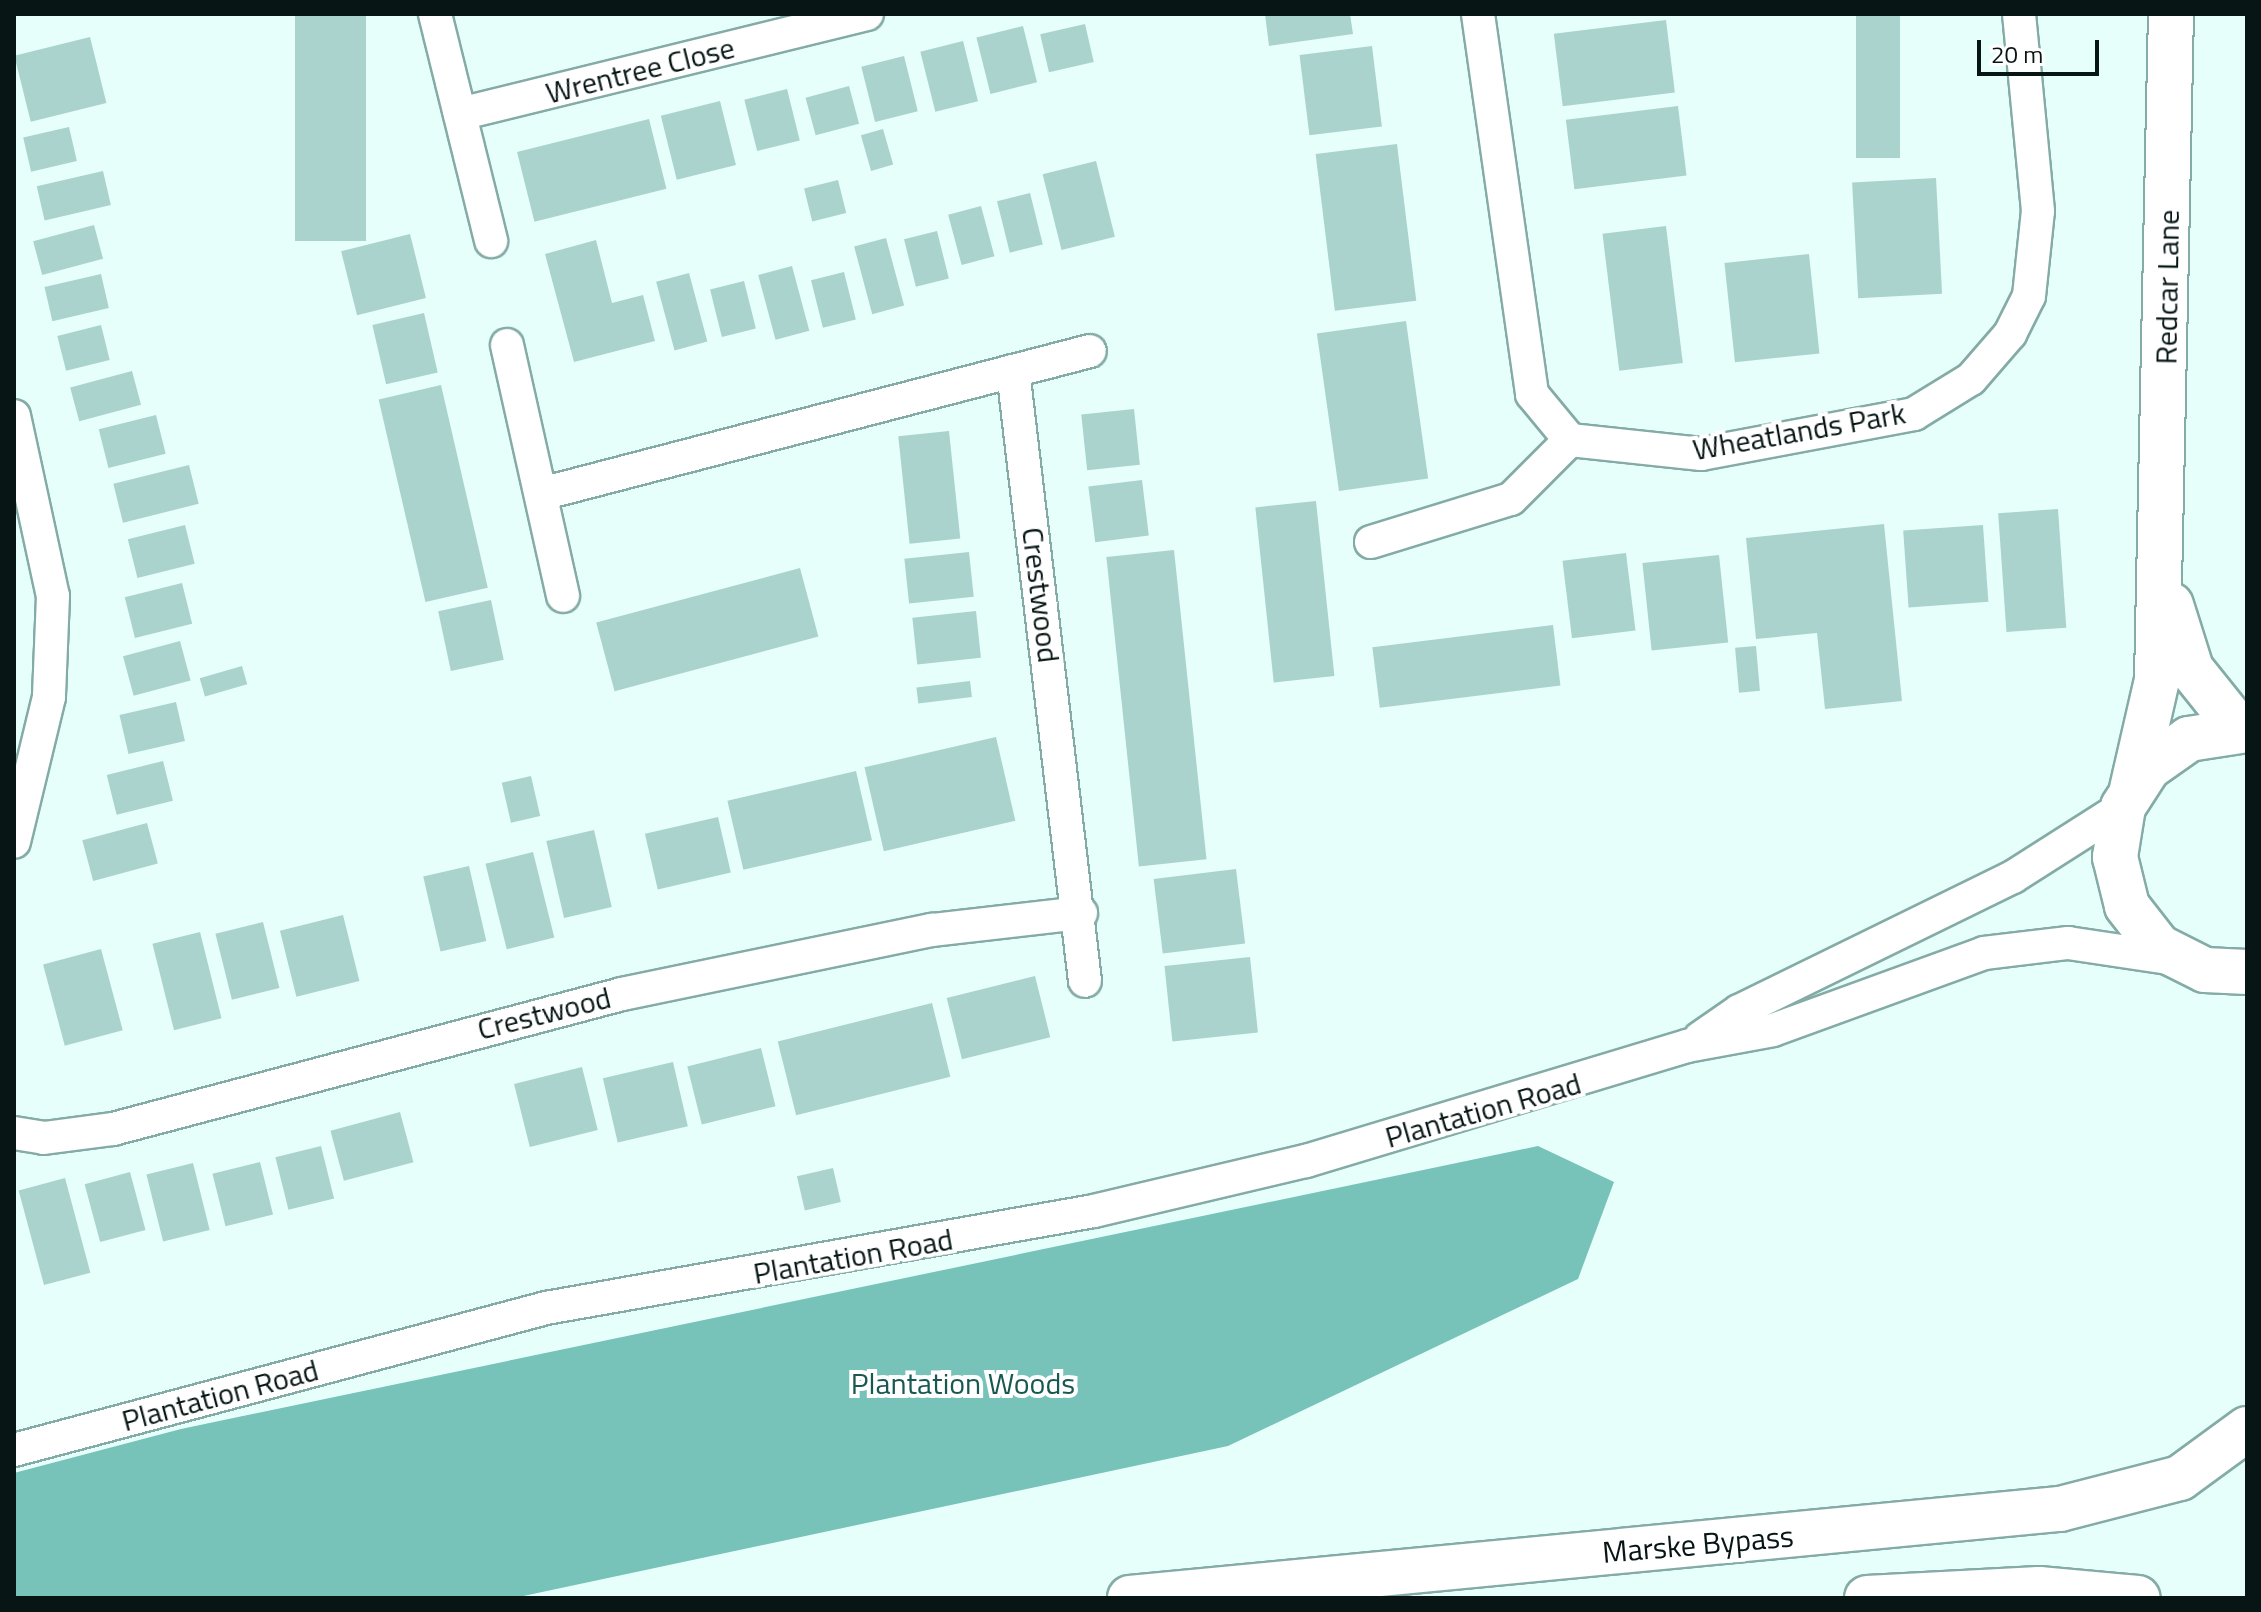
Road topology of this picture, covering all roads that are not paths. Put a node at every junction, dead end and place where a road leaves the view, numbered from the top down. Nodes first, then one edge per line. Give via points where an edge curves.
1 (435, 14) edge
2 (867, 14) edge
3 (1478, 14) edge
4 (2019, 14) edge
5 (2171, 14) edge
6 (460, 114) junction
7 (491, 241) dead end
8 (507, 345) dead end
9 (1090, 351) dead end
10 (1013, 371) junction
11 (14, 416) edge
12 (1570, 440) junction
13 (541, 494) junction
14 (1371, 542) dead end
15 (2161, 559) junction
16 (563, 596) dead end
17 (2243, 730) edge
18 (2128, 798) junction
19 (14, 842) edge
20 (1081, 913) junction
21 (2181, 960) junction
22 (2241, 980) edge
23 (1085, 981) dead end
24 (1687, 1046) junction
25 (14, 1133) edge
26 (2247, 1429) edge
27 (14, 1450) edge
28 (1130, 1598) edge
29 (1867, 1598) edge
30 (2138, 1598) edge

1 - 6 street
2 - 6 street, Wrentree Close
3 - 12 street via 1530,381
4 - 12 street, Wheatlands Park via 2038,211 2029,296 2010,334 1971,379 1914,414 1701,454
5 - 15 main road, Redcar Lane
6 - 7 street
8 - 13 street
9 - 10 street
10 - 13 street
10 - 20 street, Crestwood
11 - 19 street via 53,596 49,697
12 - 14 street via 1511,499
13 - 16 street
15 - 17 main road, Redcar Lane via 2191,669
15 - 18 main road, Redcar Lane via 2153,720
17 - 18 main road via 2167,752
18 - 21 main road, Redcar Lane via 2118,883 2141,928
18 - 24 street, Plantation Road via 2013,877 1739,1011
20 - 23 street, Crestwood
20 - 25 street, Crestwood via 932,930 622,994 113,1129 44,1138
21 - 22 main road
21 - 24 street, Plantation Road via 2068,943 1984,953 1773,1030
24 - 27 street, Plantation Road via 1306,1161 1033,1223 546,1308
26 - 28 main road, Marske Bypass via 2180,1478 2060,1509
29 - 30 main road via 2039,1589

